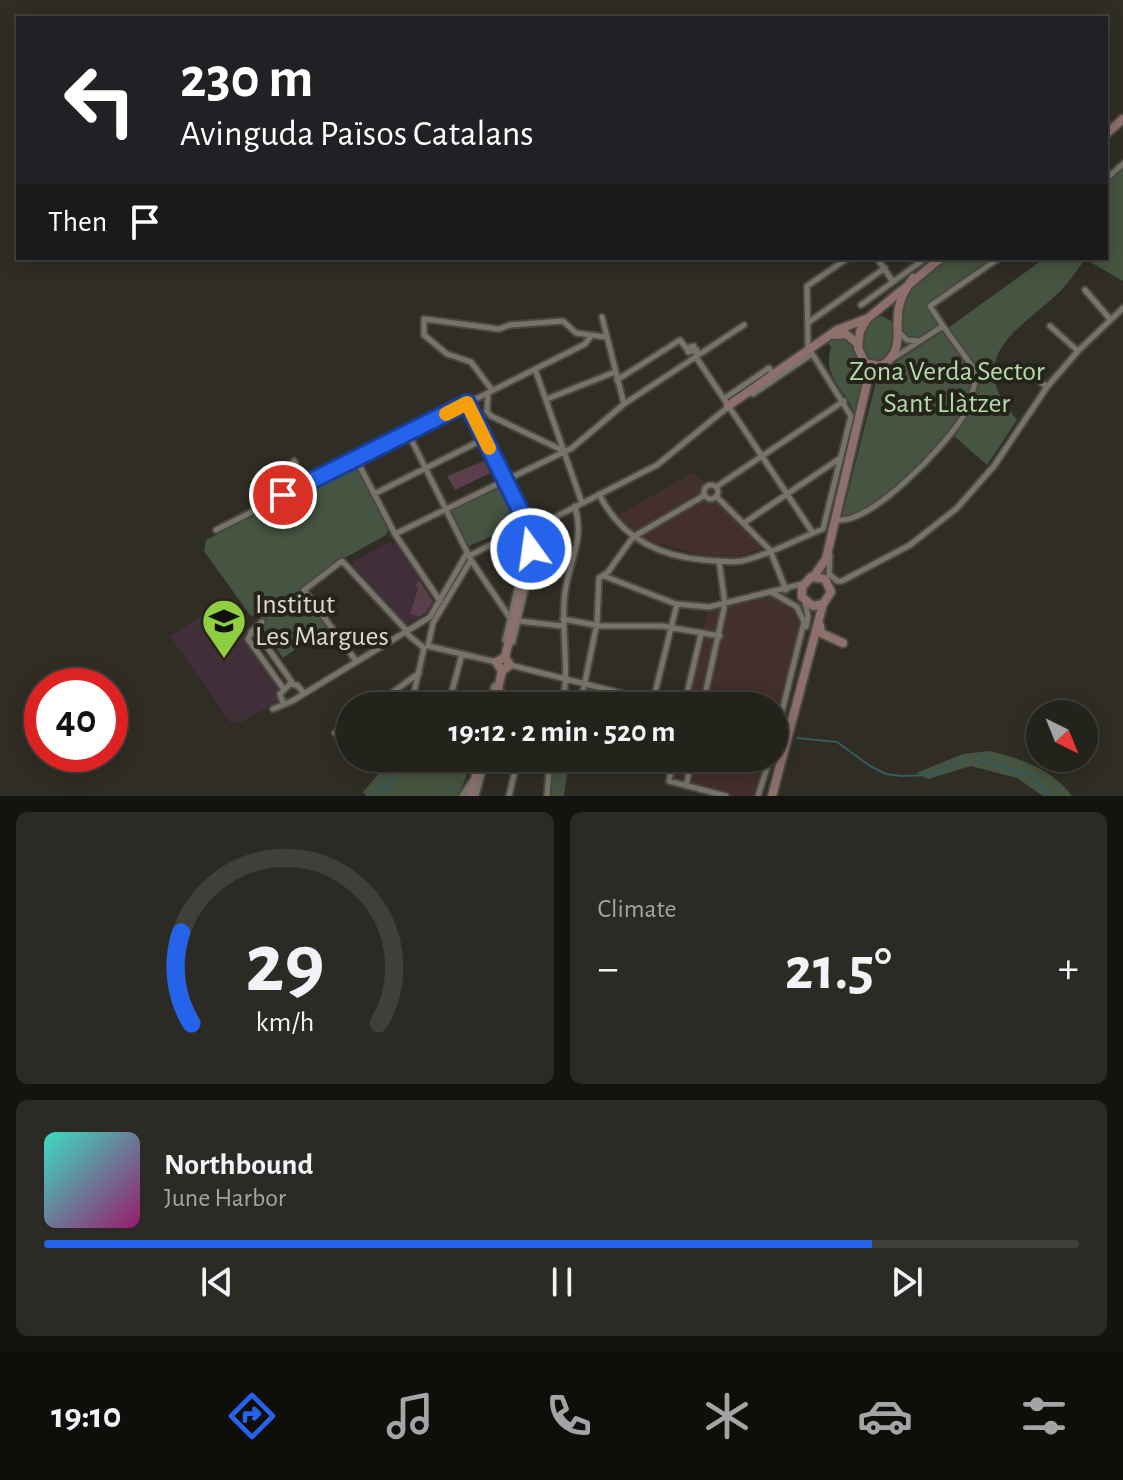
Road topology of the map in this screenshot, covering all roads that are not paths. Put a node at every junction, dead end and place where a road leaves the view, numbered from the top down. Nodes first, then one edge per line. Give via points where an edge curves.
1 (1123, 119) edge
2 (1108, 132) edge
3 (1123, 164) edge
4 (1108, 177) edge
5 (845, 260) edge
6 (879, 260) edge
7 (923, 260) edge
8 (938, 260) edge
9 (996, 260) edge
10 (885, 268) junction
11 (913, 278) junction
12 (893, 282) junction
13 (1085, 290) dead end
14 (861, 305) dead end
15 (1123, 308) edge
16 (877, 313) junction
17 (602, 317) dead end
18 (867, 319) junction
19 (1110, 319) junction
20 (808, 322) junction
21 (744, 325) dead end
22 (943, 326) junction
23 (1050, 326) dead end
24 (899, 328) junction
25 (591, 336) junction
26 (606, 337) junction
27 (826, 338) junction
28 (919, 341) junction
29 (858, 344) junction
30 (1078, 351) junction
31 (810, 352) junction
32 (696, 357) junction
33 (891, 359) junction
34 (865, 363) junction
35 (1018, 364) dead end
36 (881, 366) junction
37 (535, 369) junction
38 (615, 372) junction
39 (773, 373) junction
40 (617, 380) junction
41 (1047, 387) junction
42 (750, 390) junction
43 (490, 392) junction
44 (547, 399) junction
45 (844, 401) junction
46 (726, 402) junction
47 (467, 403) junction
48 (624, 404) junction
49 (408, 433) junction
50 (484, 439) junction
51 (565, 451) junction
52 (762, 456) junction
53 (840, 458) junction
54 (356, 459) junction
55 (294, 461) dead end
56 (425, 468) junction
57 (505, 479) junction
58 (305, 484) junction
59 (716, 487) junction
60 (374, 494) junction
61 (599, 494) junction
62 (787, 494) junction
63 (705, 495) junction
64 (716, 496) junction
65 (582, 503) junction
66 (575, 506) junction
67 (446, 508) junction
68 (838, 520) junction
69 (744, 523) junction
70 (528, 525) junction
71 (216, 530) dead end
72 (813, 533) junction
73 (395, 534) junction
74 (633, 537) junction
75 (770, 550) junction
76 (531, 551) junction
77 (830, 554) junction
78 (469, 556) junction
79 (719, 561) junction
80 (814, 576) junction
81 (602, 577) junction
82 (825, 579) junction
83 (804, 583) junction
84 (787, 590) junction
85 (772, 593) junction
86 (440, 601) junction
87 (806, 601) junction
88 (677, 604) junction
89 (725, 604) junction
90 (823, 604) junction
91 (820, 617) junction
92 (510, 618) junction
93 (519, 621) junction
94 (262, 622) dead end
95 (563, 623) junction
96 (597, 623) junction
97 (416, 627) junction
98 (670, 629) junction
99 (406, 632) junction
100 (251, 633) junction
101 (701, 634) junction
102 (802, 634) junction
103 (430, 636) junction
104 (720, 636) junction
105 (830, 637) junction
106 (843, 643) dead end
107 (508, 645) junction
108 (426, 647) junction
109 (462, 654) junction
110 (809, 656) junction
111 (356, 661) junction
112 (503, 664) junction
113 (420, 673) junction
114 (568, 679) junction
115 (584, 683) junction
116 (294, 685) junction
117 (283, 688) junction
118 (303, 692) junction
119 (394, 692) edge
120 (415, 692) edge
121 (452, 692) edge
122 (497, 692) edge
123 (565, 692) edge
124 (582, 692) edge
125 (618, 692) edge
126 (655, 692) edge
127 (687, 692) edge
128 (706, 692) edge
129 (786, 692) edge
130 (283, 703) junction
131 (273, 709) dead end
132 (475, 772) edge
133 (478, 772) edge
134 (478, 772) edge
135 (515, 772) edge
136 (549, 772) edge
137 (671, 772) edge
138 (689, 772) edge
139 (766, 772) edge
140 (686, 786) junction
141 (462, 796) edge
142 (473, 796) edge
143 (509, 796) edge
144 (547, 796) edge
145 (726, 796) edge
146 (758, 796) edge
147 (772, 796) edge

1 - 2 street
3 - 4 street
5 - 20 street via 807,286
6 - 10 street
7 - 12 street
8 - 11 street
9 - 22 street via 930,306
10 - 12 street
10 - 20 street
11 - 16 street
11 - 24 street via 902,296
12 - 14 street
13 - 19 street
15 - 19 street
16 - 18 street
16 - 24 street via 889,315
17 - 26 street
18 - 27 street
18 - 29 street
19 - 30 street
20 - 31 street
21 - 32 street
22 - 28 street
22 - 68 street via 977,373 966,412 907,481 872,506
23 - 30 street
24 - 28 street via 907,340
24 - 33 street
25 - 26 street
25 - 37 street
25 - 43 street via 576,333 563,321 499,329 424,319 424,335 439,350 471,362
26 - 38 street
27 - 29 street via 842,333
27 - 31 street
28 - 33 street
29 - 34 street
30 - 41 street
31 - 39 street
31 - 42 street via 753,394
31 - 45 street
32 - 40 street via 697,350 688,352 694,346 680,340
32 - 46 street
32 - 48 street
33 - 36 street
34 - 36 street
34 - 80 street via 867,383 827,551
35 - 41 street
36 - 68 street via 870,385
37 - 43 street
37 - 44 street
38 - 40 street
38 - 44 street
39 - 42 street
39 - 46 street via 769,368
40 - 48 street
41 - 77 street via 1000,458 927,533 837,581 829,574
42 - 46 street
43 - 47 street
43 - 51 street via 491,416
44 - 51 street
45 - 52 street
45 - 53 street via 851,416
46 - 52 street
46 - 61 street via 657,465
47 - 49 street
47 - 50 street
48 - 51 street
49 - 54 street
49 - 56 street
50 - 56 street
50 - 57 street
51 - 57 street
51 - 65 street
52 - 59 street
52 - 62 street
53 - 62 street
53 - 72 street via 823,529
54 - 58 street
54 - 60 street
55 - 58 street
56 - 60 street
56 - 67 street
57 - 67 street
57 - 70 street
58 - 71 street
59 - 63 street via 707,487
59 - 64 street
60 - 73 street
61 - 65 street
61 - 74 street
62 - 69 street
62 - 72 street
63 - 64 street
63 - 74 street
64 - 69 street
65 - 66 street
66 - 70 street
66 - 95 street via 581,530
67 - 73 street
67 - 78 street
68 - 77 street
69 - 75 street
70 - 76 street
70 - 78 street
72 - 75 street
73 - 86 street
74 - 79 street via 677,556
74 - 81 street
75 - 79 street via 741,561
75 - 84 street
76 - 92 street via 525,556
76 - 93 street
76 - 107 street
77 - 82 street
78 - 86 street
78 - 92 street
78 - 103 street
79 - 89 street
80 - 82 street
80 - 83 street
81 - 88 street
81 - 96 street
82 - 90 street via 831,592
83 - 84 street
83 - 87 street
84 - 85 street
84 - 87 street
85 - 89 street
85 - 102 street via 797,607 804,622
86 - 97 street
87 - 90 street
87 - 102 street via 808,620
87 - 110 street via 814,621
88 - 89 street
88 - 98 street
89 - 104 street
90 - 91 street
91 - 105 street via 819,631
91 - 110 street
92 - 107 street
93 - 95 street
93 - 107 street
94 - 100 street
95 - 96 street
95 - 114 street
96 - 98 street
96 - 115 street
97 - 99 street
97 - 103 street
98 - 101 street
98 - 126 street
99 - 108 street
99 - 111 street
99 - 111 street via 342,561 304,590
100 - 116 street via 258,634
100 - 117 street via 248,639
101 - 104 street
101 - 127 street
102 - 129 street
103 - 108 street
104 - 128 street
105 - 106 street
105 - 110 street
107 - 112 street
108 - 109 street
108 - 113 street
109 - 112 street
109 - 121 street
110 - 147 street
111 - 118 street
112 - 114 street
112 - 122 street
113 - 119 street
113 - 120 street
114 - 115 street
114 - 123 street
115 - 124 street
115 - 125 street
116 - 117 street
116 - 118 street
117 - 130 street
118 - 130 street
130 - 131 street
132 - 141 street
133 - 142 street
134 - 142 street
135 - 143 street
136 - 144 street
137 - 140 street via 669,781
138 - 140 street
139 - 146 street
140 - 145 street

